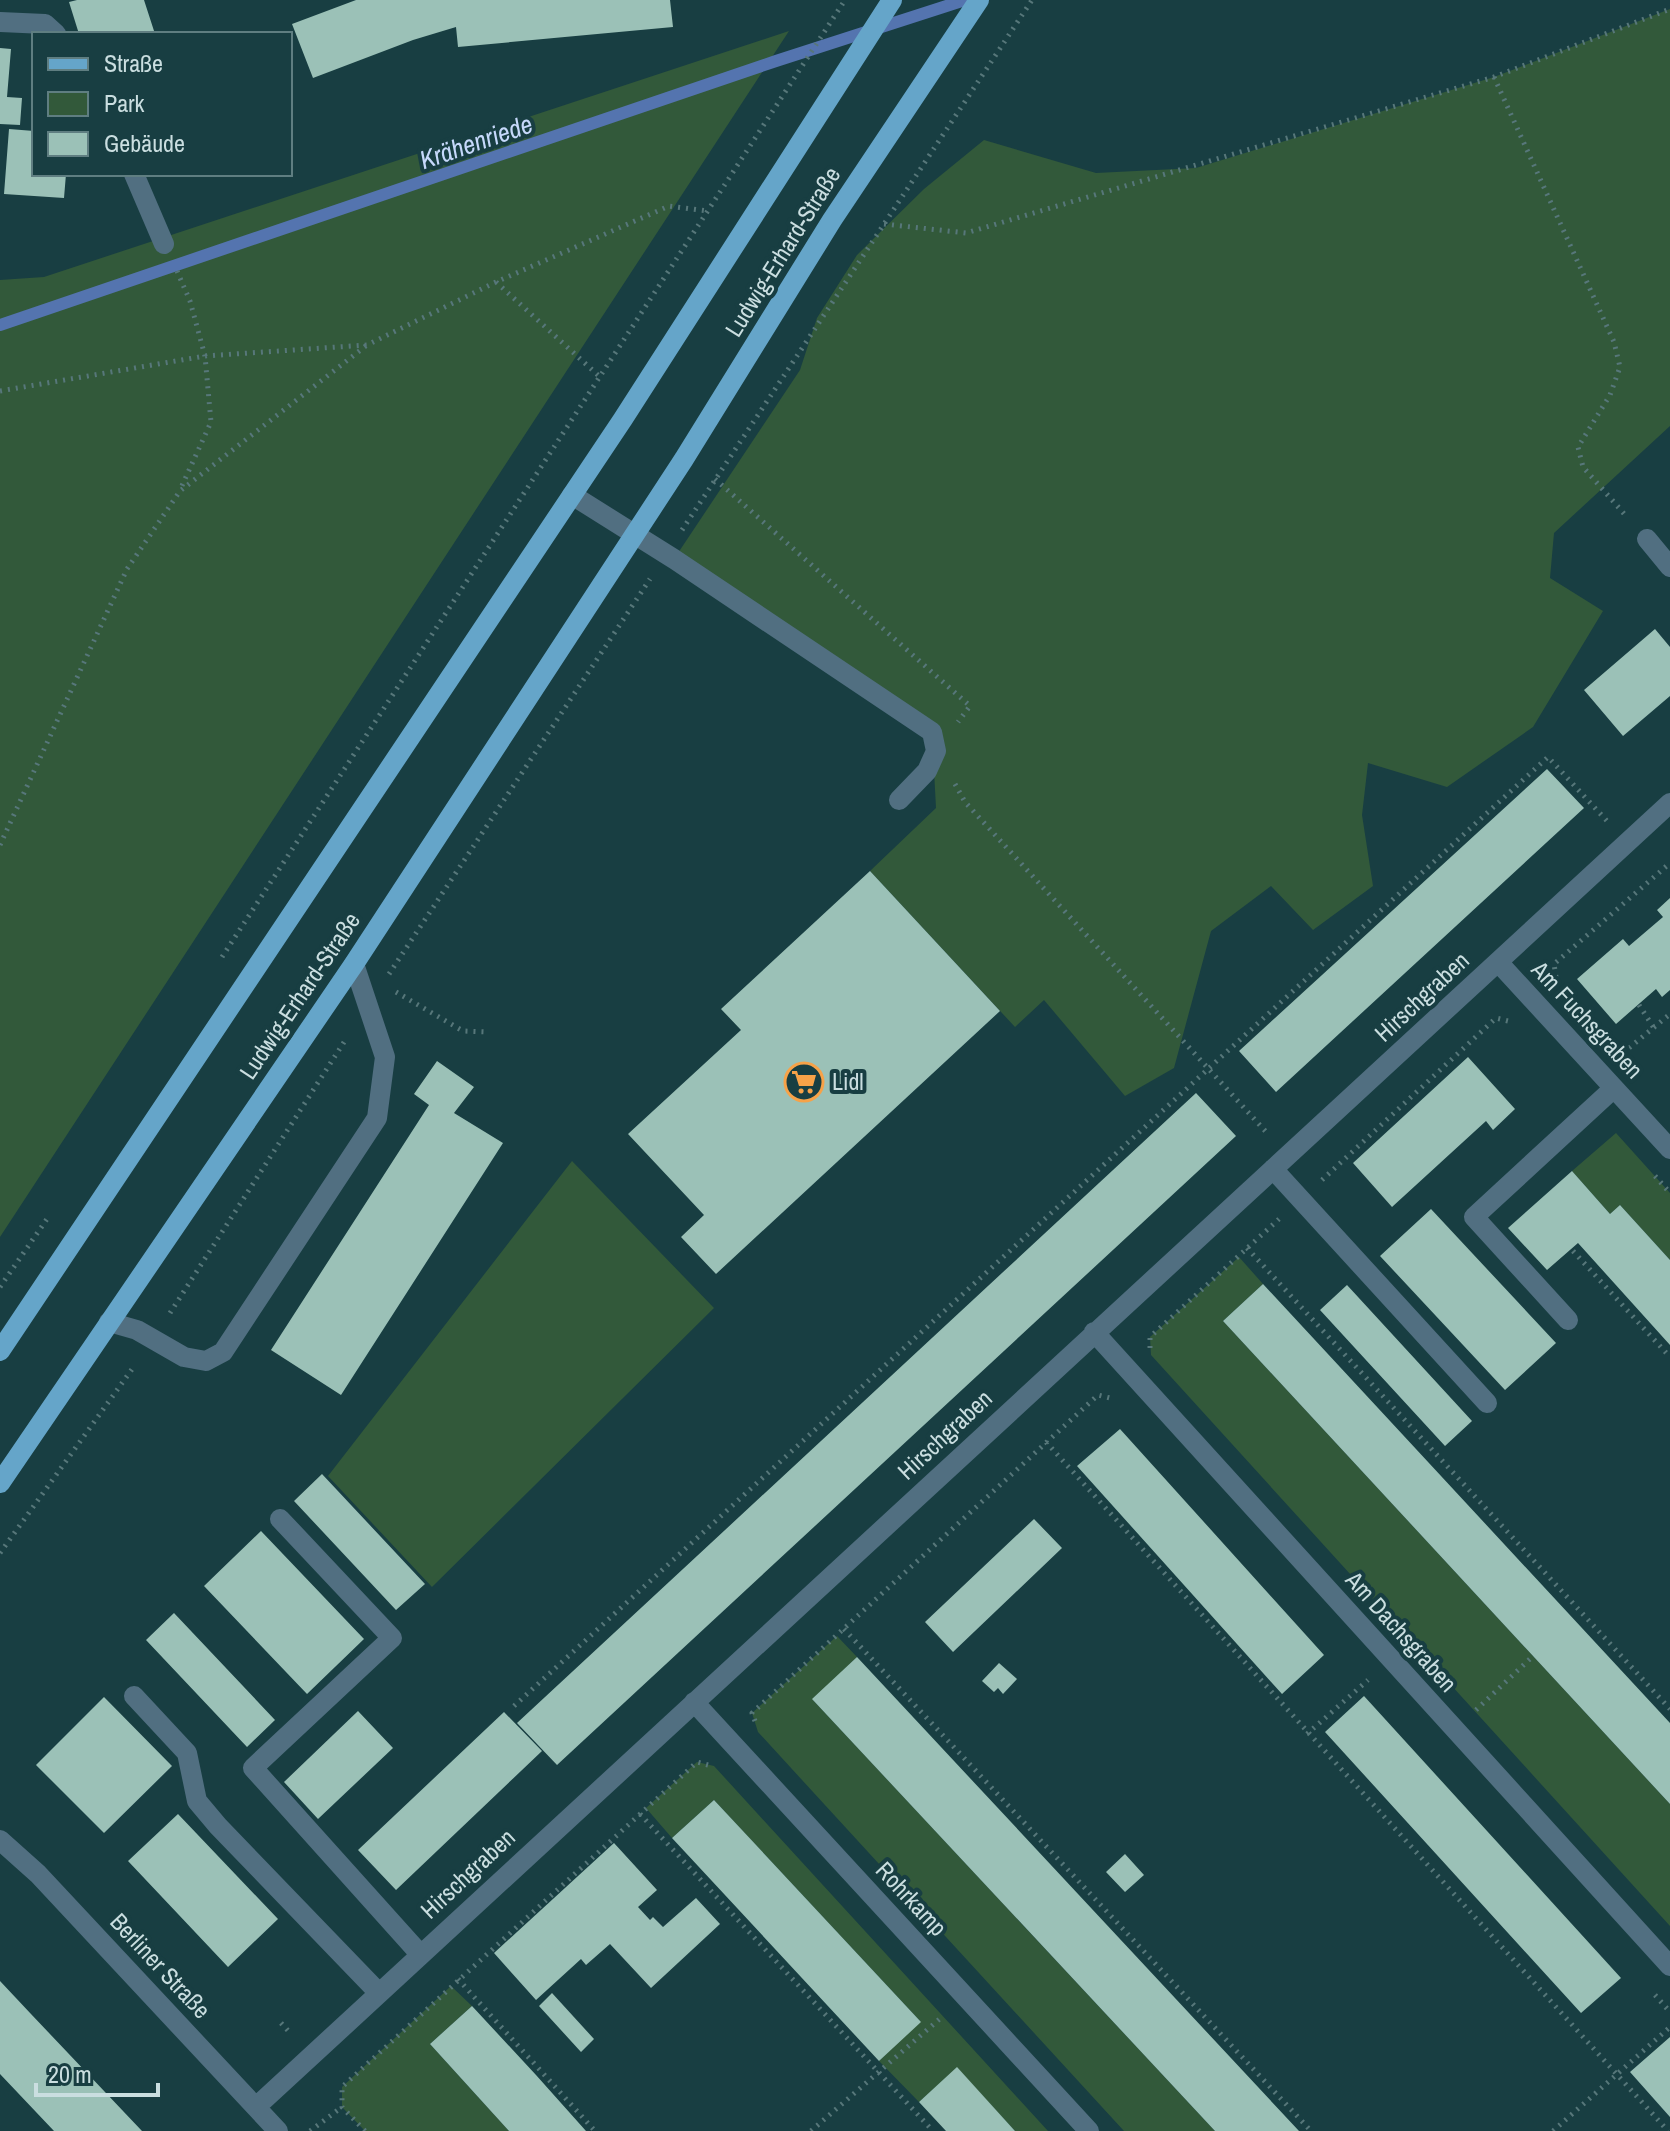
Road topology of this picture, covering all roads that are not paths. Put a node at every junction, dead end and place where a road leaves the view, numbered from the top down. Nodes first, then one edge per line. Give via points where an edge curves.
1 (892, 0) edge
2 (975, 6) edge
3 (0, 22) edge
4 (50, 29) edge
5 (135, 176) edge
6 (164, 244) dead end
7 (572, 495) junction
8 (635, 534) junction
9 (1647, 539) road end
10 (1670, 567) edge
11 (899, 800) dead end
12 (1670, 803) edge
13 (1498, 962) junction
14 (354, 964) junction
15 (1614, 1088) junction
16 (1670, 1149) edge
17 (1273, 1169) junction
18 (1568, 1320) dead end
19 (109, 1322) junction
20 (1094, 1332) junction
21 (0, 1351) edge
22 (1487, 1403) dead end
23 (0, 1483) edge
24 (280, 1519) dead end
25 (134, 1696) dead end
26 (694, 1702) junction
27 (0, 1840) edge
28 (420, 1954) junction
29 (1670, 1966) edge
30 (379, 1993) junction
31 (256, 2107) junction
32 (278, 2131) edge
33 (1089, 2131) edge

1 - 7 main road, Ludwig-Erhard-Straße
2 - 8 main road, Ludwig-Erhard-Straße via 832,220
3 - 4 street
5 - 6 street
7 - 8 street
7 - 21 main road, Ludwig-Erhard-Straße
8 - 11 street via 932,732 936,751 927,771
8 - 14 main road, Ludwig-Erhard-Straße
9 - 10 street
12 - 13 street, Hirschgraben
13 - 15 street, Am Fuchsgraben
13 - 17 street, Hirschgraben
14 - 19 main road, Ludwig-Erhard-Straße
14 - 19 street via 385,1057 377,1118 223,1352 206,1361 184,1357 137,1330
15 - 16 street, Am Fuchsgraben
15 - 18 street via 1474,1217
17 - 20 street, Hirschgraben
17 - 22 street
19 - 23 main road, Ludwig-Erhard-Straße
20 - 26 street, Hirschgraben
20 - 29 street, Am Dachsgraben
24 - 28 street via 392,1638 253,1768
25 - 30 street via 187,1753 197,1801
26 - 28 street, Hirschgraben
26 - 33 street, Rohrkamp
27 - 31 street, Berliner Straße
28 - 30 street, Hirschgraben
30 - 31 street, Hirschgraben
31 - 32 street, Berliner Straße

